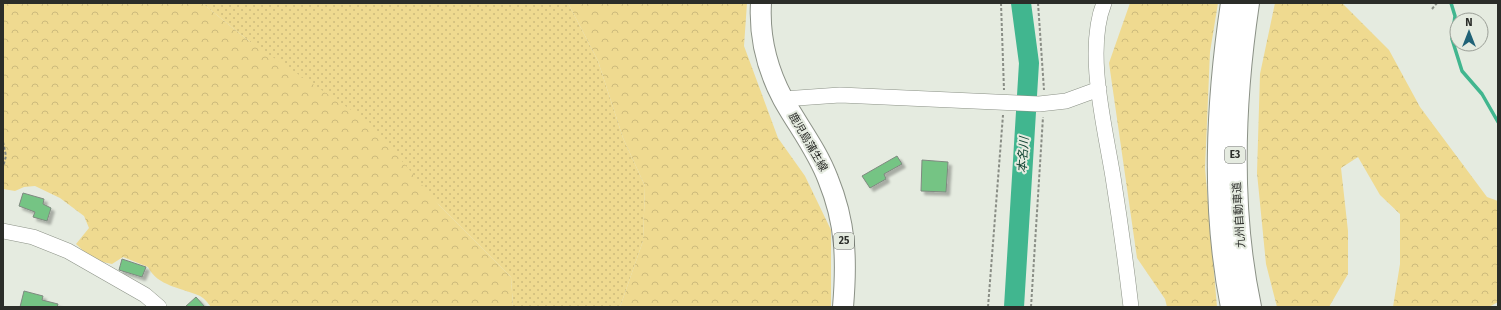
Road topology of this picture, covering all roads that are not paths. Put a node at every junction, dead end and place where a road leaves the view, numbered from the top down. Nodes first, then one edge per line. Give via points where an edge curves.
1 (761, 3) edge
2 (1104, 3) edge
3 (1232, 3) edge
4 (1248, 3) edge
5 (1099, 89) junction
6 (783, 99) junction
7 (3, 231) edge
8 (159, 307) edge
9 (843, 307) edge
10 (1131, 307) edge
11 (1232, 307) edge
12 (1250, 307) edge

1 - 6 main road, 鹿児島蒲生線 / 25 via 763,47
2 - 5 street via 1096,37
3 - 11 highway, 九州自動車道 / E3 via 1225,52 1218,148 1223,250
4 - 12 highway, 九州自動車道 / E3 via 1240,60 1235,148 1240,248
5 - 6 street via 1066,101 1041,104 840,95
5 - 10 street
6 - 9 main road, 鹿児島蒲生線 / 25 via 817,153 841,215 844,236
7 - 8 street via 33,237 68,250 145,295

